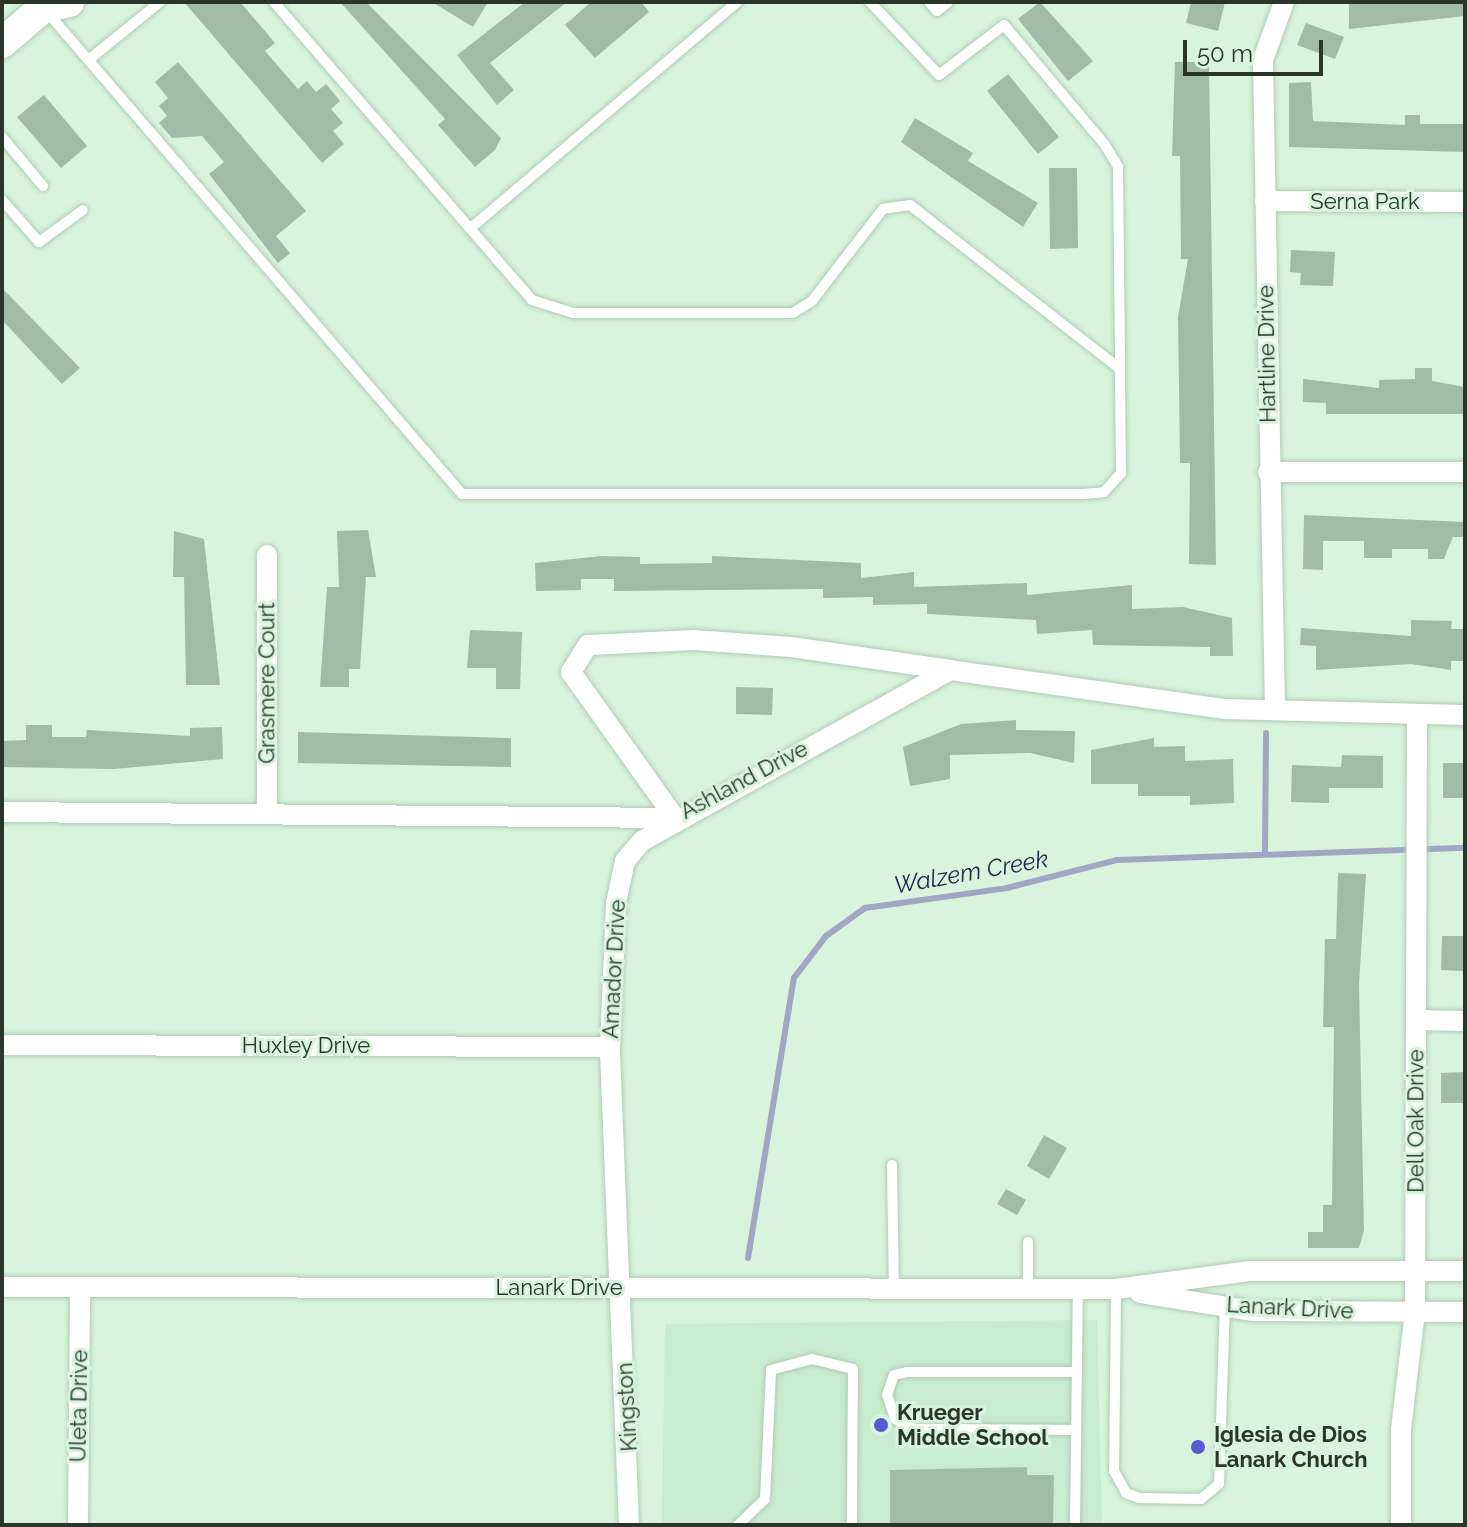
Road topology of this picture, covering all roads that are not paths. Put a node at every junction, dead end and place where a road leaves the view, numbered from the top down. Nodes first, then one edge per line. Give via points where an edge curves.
1 (160, 2) edge
2 (737, 2) edge
3 (870, 2) edge
4 (929, 2) edge
5 (948, 2) edge
6 (1284, 2) edge
7 (52, 4) edge
8 (277, 4) edge
9 (2, 43) edge
10 (91, 58) junction
11 (2, 137) edge
12 (43, 186) dead end
13 (2, 200) edge
14 (1265, 201) junction
15 (1465, 202) edge
16 (83, 210) dead end
17 (472, 227) junction
18 (1120, 369) junction
19 (1268, 472) junction
20 (1465, 472) edge
21 (267, 555) dead end
22 (950, 670) junction
23 (1275, 710) junction
24 (1417, 715) junction
25 (1465, 715) edge
26 (267, 811) junction
27 (2, 812) edge
28 (675, 818) junction
29 (1416, 1020) junction
30 (1465, 1021) edge
31 (2, 1045) edge
32 (610, 1047) junction
33 (892, 1165) dead end
34 (1028, 1242) dead end
35 (1415, 1271) junction
36 (1465, 1271) edge
37 (2, 1287) edge
38 (80, 1288) junction
39 (620, 1288) junction
40 (894, 1289) junction
41 (1028, 1289) junction
42 (1078, 1289) junction
43 (1116, 1289) junction
44 (1225, 1306) junction
45 (1415, 1312) junction
46 (1465, 1312) edge
47 (1077, 1372) junction
48 (1076, 1430) junction
49 (78, 1525) edge
50 (629, 1525) edge
51 (738, 1525) edge
52 (852, 1525) edge
53 (1075, 1525) edge
54 (1401, 1525) edge

1 - 10 lane
2 - 17 lane
3 - 18 lane via 939,75 1004,25 1105,145 1118,167
4 - 5 lane via 937,11
6 - 14 street, Hartline Drive via 1263,60
7 - 9 main road
7 - 10 lane
8 - 17 lane
10 - 18 lane via 462,494 1104,492 1121,473
11 - 12 lane
13 - 16 lane via 39,242
14 - 15 street, Serna Park
14 - 19 street, Hartline Drive
17 - 18 lane via 532,300 573,313 793,313 812,301 883,209 910,205
19 - 20 street
19 - 23 street, Hartline Drive
21 - 26 street, Grasmere Court
22 - 23 street
22 - 28 street, Ashland Drive
22 - 28 street via 694,640 588,645 571,672
23 - 24 street
24 - 25 street
24 - 29 street, Dell Oak Drive
26 - 27 street, Ashland Drive
26 - 28 street, Ashland Drive
28 - 32 street, Amador Drive via 625,861 616,903
29 - 30 street
29 - 35 street, Dell Oak Drive
31 - 32 street, Huxley Drive
32 - 39 street, Amador Drive
33 - 40 lane
34 - 41 lane
35 - 36 street, Lanark Drive
35 - 43 street, Lanark Drive via 1249,1271
35 - 45 street, Dell Oak Drive
37 - 38 street, Lanark Drive
38 - 39 street, Lanark Drive
38 - 49 street, Uleta Drive
39 - 40 street, Lanark Drive
39 - 50 street, Kingston
40 - 41 street, Lanark Drive
41 - 42 street, Lanark Drive
42 - 43 street, Lanark Drive
42 - 47 lane
43 - 44 street, Lanark Drive
43 - 44 lane via 1114,1471 1126,1493 1139,1498 1201,1499 1219,1484
44 - 45 street, Lanark Drive
45 - 46 street, Lanark Drive
45 - 54 street, Dell Oak Drive via 1401,1429
47 - 48 lane
47 - 48 lane via 907,1372 894,1375 887,1395 895,1419 914,1429
48 - 53 lane
51 - 52 lane via 765,1499 771,1370 812,1359 853,1369

